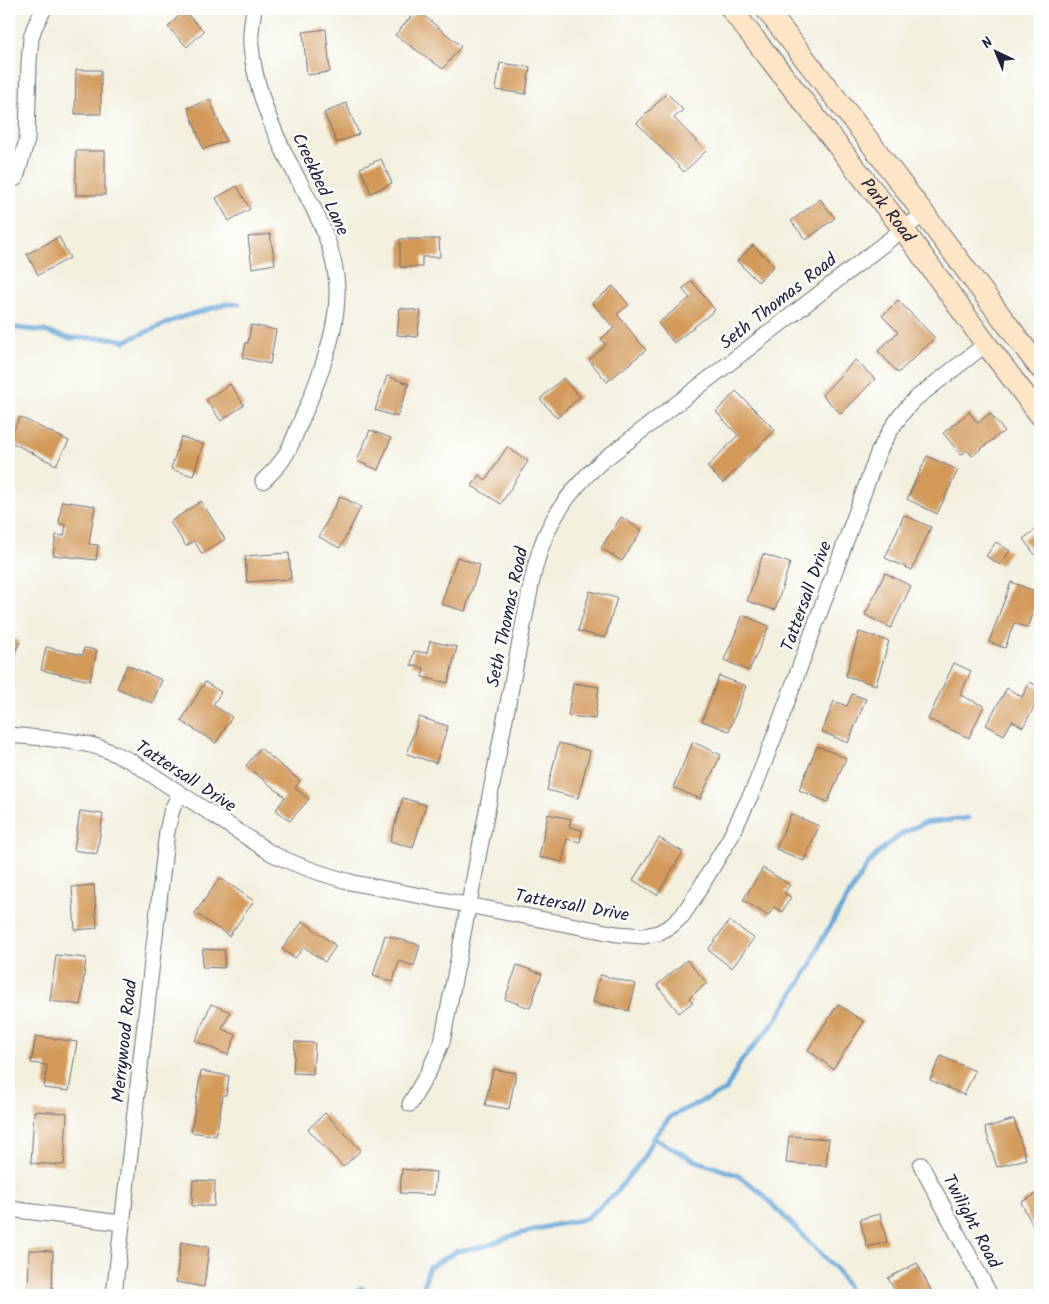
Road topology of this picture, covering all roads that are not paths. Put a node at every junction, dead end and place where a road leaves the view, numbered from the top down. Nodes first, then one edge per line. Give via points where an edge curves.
1 (44, 9) edge
2 (254, 9) edge
3 (731, 9) edge
4 (766, 9) edge
5 (16, 178) dead end
6 (924, 214) junction
7 (902, 229) junction
8 (986, 344) junction
9 (1040, 368) edge
10 (1040, 415) edge
11 (263, 481) dead end
12 (9, 735) edge
13 (180, 794) junction
14 (468, 906) junction
15 (410, 1104) dead end
16 (921, 1165) dead end
17 (9, 1209) edge
18 (122, 1223) junction
19 (114, 1295) edge
20 (990, 1295) edge

1 - 5 street via 32,38 27,140
2 - 11 street, Creekbed Lane via 251,47 256,76 285,152 329,242 336,287 333,332 311,396 283,460
3 - 7 main road, Park Road
4 - 6 main road, Park Road
6 - 7 street, Seth Thomas Road
6 - 9 main road, Park Road
7 - 8 main road, Park Road
7 - 14 street, Seth Thomas Road via 601,462 565,501 540,548 532,580
8 - 10 main road, Park Road
8 - 14 street, Tattersall Drive via 915,399 891,428 878,453 755,786 730,838 682,916 658,933 644,936 617,934
12 - 13 street, Tattersall Drive via 67,741 115,753
13 - 14 street, Tattersall Drive via 271,852 326,876
13 - 18 street, Merrywood Road via 172,809 167,831
14 - 15 street, Seth Thomas Road via 442,1042
16 - 20 street, Twilight Road
17 - 18 street
18 - 19 street, Merrywood Road

